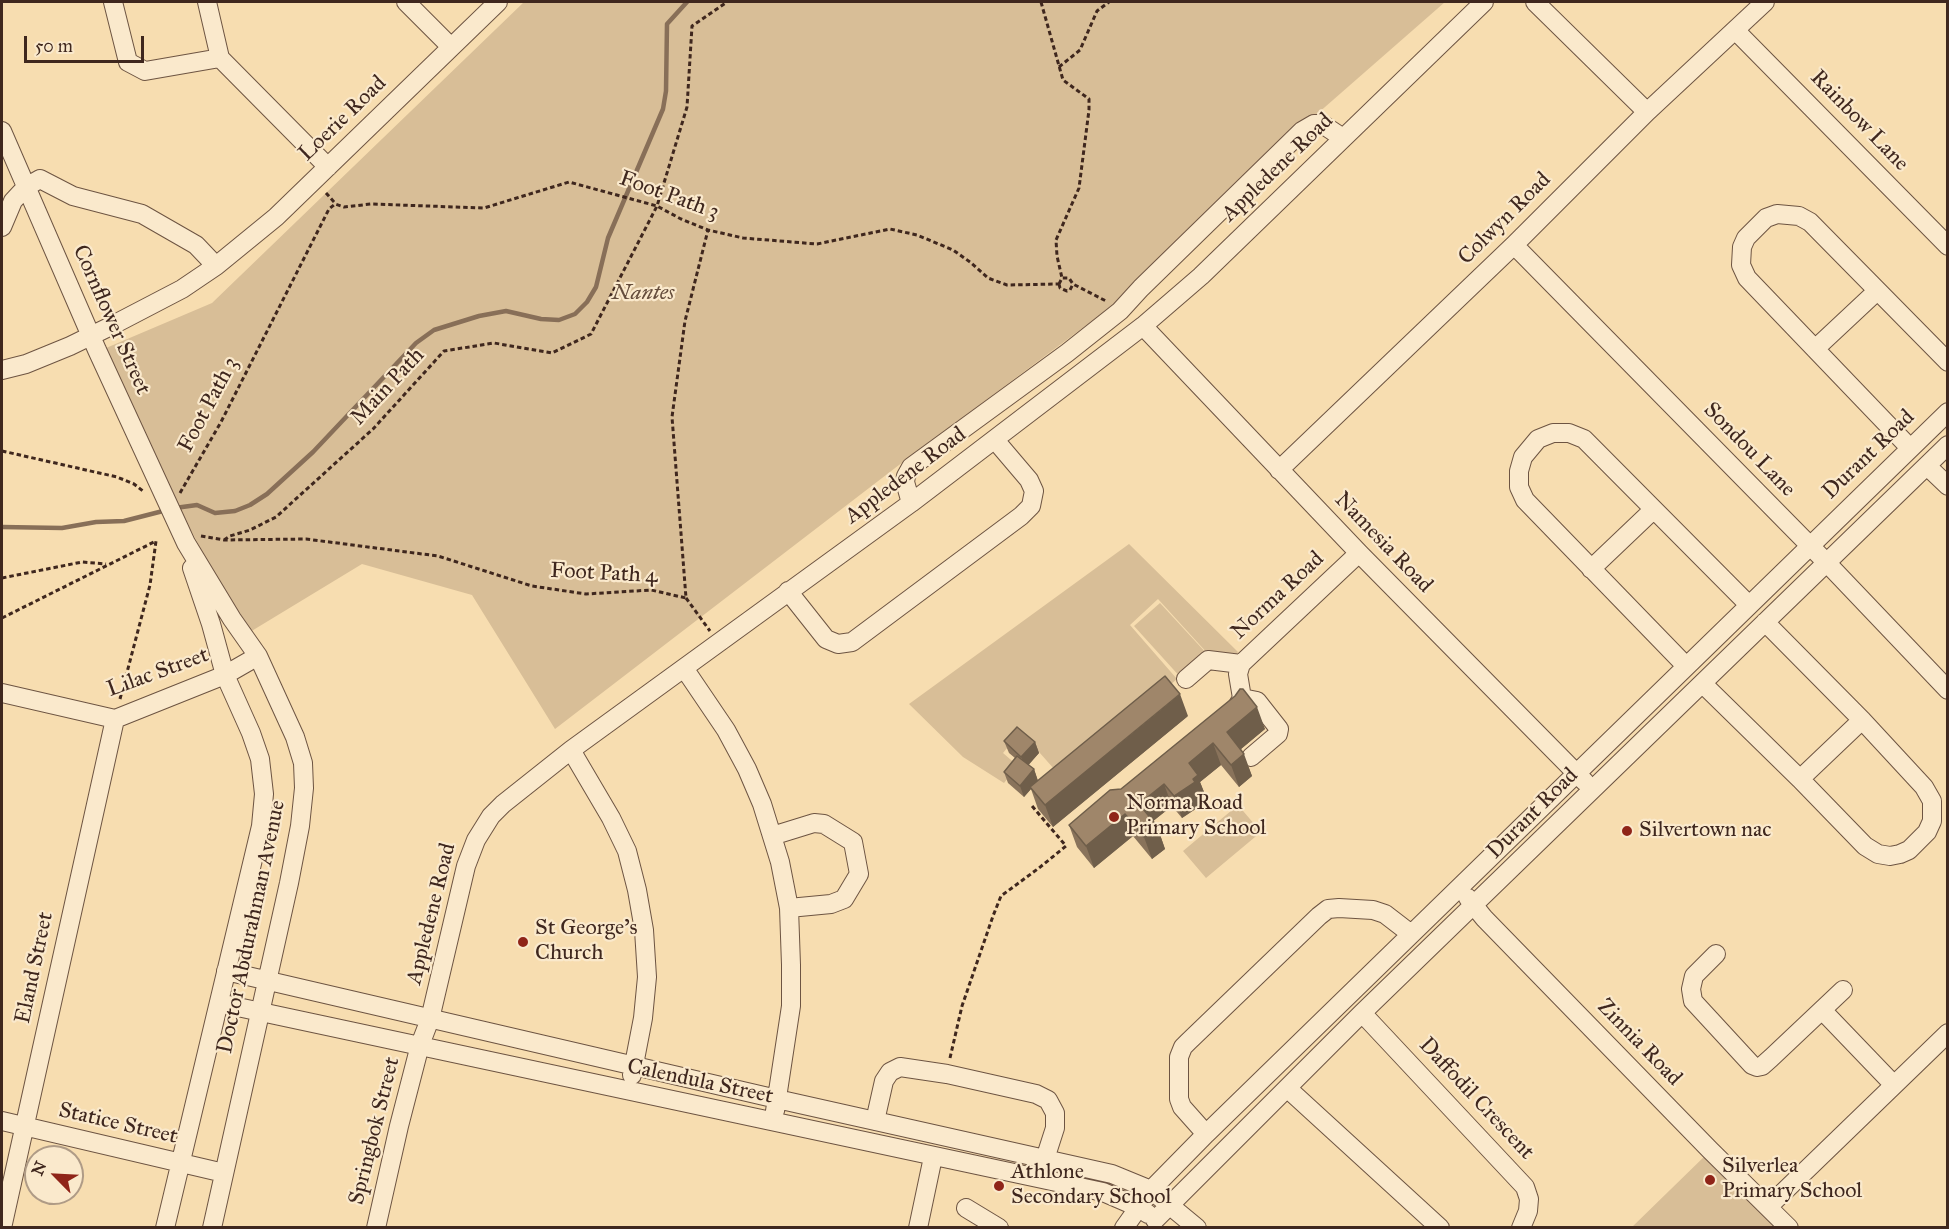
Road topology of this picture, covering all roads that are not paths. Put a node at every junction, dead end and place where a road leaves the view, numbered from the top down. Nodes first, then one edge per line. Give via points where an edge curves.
1 (113, 2) edge
2 (207, 2) edge
3 (405, 2) edge
4 (498, 2) edge
5 (1484, 2) edge
6 (1535, 2) edge
7 (1764, 2) edge
8 (1736, 30) junction
9 (451, 47) junction
10 (220, 58) junction
11 (1647, 112) junction
12 (2, 130) edge
13 (1343, 138) junction
14 (328, 167) junction
15 (26, 187) junction
16 (2, 227) edge
17 (1514, 245) junction
18 (1947, 246) edge
19 (216, 266) junction
20 (1877, 291) junction
21 (1116, 308) junction
22 (1139, 329) junction
23 (91, 336) junction
24 (1815, 349) junction
25 (1947, 362) edge
26 (2, 370) edge
27 (1947, 412) edge
28 (995, 440) junction
29 (1947, 446) edge
30 (1910, 448) junction
31 (1927, 466) junction
32 (1279, 470) junction
33 (1947, 486) edge
34 (911, 503) junction
35 (1653, 510) junction
36 (188, 536) junction
37 (1810, 546) junction
38 (1359, 553) junction
39 (1826, 562) junction
40 (1591, 569) junction
41 (788, 591) junction
42 (1749, 605) junction
43 (1765, 622) junction
44 (258, 656) junction
45 (1240, 664) junction
46 (1686, 666) junction
47 (684, 668) junction
48 (225, 675) junction
49 (1186, 679) dead end
50 (1703, 684) junction
51 (1947, 690) edge
52 (2, 693) edge
53 (1242, 698) junction
54 (115, 719) junction
55 (1862, 720) junction
56 (1218, 724) edge
57 (571, 750) junction
58 (1251, 757) dead end
59 (1575, 773) junction
60 (1800, 779) junction
61 (1592, 789) junction
62 (772, 836) junction
63 (1459, 887) junction
64 (1474, 906) junction
65 (789, 908) junction
66 (1411, 934) junction
67 (1716, 954) dead end
68 (226, 971) junction
69 (267, 980) junction
70 (1843, 990) dead end
71 (219, 1003) junction
72 (1822, 1010) junction
73 (261, 1011) junction
74 (1362, 1013) junction
75 (430, 1019) junction
76 (1309, 1033) junction
77 (1947, 1033) edge
78 (420, 1045) junction
79 (1325, 1050) junction
80 (634, 1065) junction
81 (1894, 1085) junction
82 (1287, 1088) junction
83 (628, 1091) junction
84 (777, 1099) junction
85 (2, 1121) edge
86 (876, 1121) junction
87 (772, 1122) junction
88 (24, 1126) junction
89 (1206, 1134) junction
90 (933, 1157) junction
91 (1046, 1159) junction
92 (180, 1163) junction
93 (224, 1173) junction
94 (1151, 1190) junction
95 (1170, 1203) junction
96 (1768, 1207) junction
97 (966, 1208) dead end
98 (1140, 1208) junction
99 (1159, 1223) edge
100 (2, 1227) edge
101 (165, 1227) edge
102 (212, 1227) edge
103 (376, 1227) edge
104 (918, 1227) edge
105 (999, 1227) edge
106 (1124, 1227) edge
107 (1197, 1227) edge
108 (1440, 1227) edge
109 (1521, 1227) edge
110 (1789, 1227) edge

1 - 10 street via 128,62 145,71
2 - 10 street
3 - 9 street
4 - 9 street, Loerie Road
5 - 13 street, Appledene Road
6 - 11 street
7 - 8 street, Colwyn Road
8 - 11 street, Colwyn Road
8 - 18 street, Rainbow Lane
9 - 14 street, Loerie Road
10 - 14 street
11 - 17 street, Colwyn Road
12 - 15 street, Cornflower Street
13 - 21 street via 1322,124 1302,131
13 - 22 street, Appledene Road via 1201,276
14 - 19 street, Loerie Road via 276,217
15 - 16 street via 13,201
15 - 19 street via 40,179 74,196 142,214 196,245
15 - 23 street, Cornflower Street
17 - 32 street, Colwyn Road
17 - 37 street, Sondou Lane
19 - 23 street, Loerie Road via 182,289
20 - 24 street
20 - 24 street via 1810,222 1799,216 1777,214 1766,218 1746,238 1741,265 1747,278
20 - 25 street
21 - 22 street, Namesia Road
21 - 34 street via 1067,353 911,467 905,482
22 - 28 street, Appledene Road
22 - 32 street, Namesia Road
23 - 26 street, Loerie Road
23 - 36 street, Cornflower Street via 173,496
24 - 30 street
27 - 30 street, Durant Road
28 - 34 street, Appledene Road
28 - 41 street via 1029,480 1034,491 1031,506 852,642 838,644 826,639
29 - 31 street, Durant Road
30 - 37 street, Durant Road
31 - 33 street
31 - 39 street, Durant Road
32 - 38 street, Namesia Road
34 - 41 street, Appledene Road
35 - 40 street
35 - 40 street via 1584,439 1569,433 1552,433 1538,439 1523,457 1519,487 1525,500
35 - 42 street
36 - 44 street, Doctor Abdurahman Avenue via 232,619
36 - 48 street, Doctor Abdurahman Avenue
37 - 39 street, Sondou Lane
37 - 42 street, Durant Road
38 - 45 street, Norma Road
38 - 59 street, Namesia Road
39 - 43 street, Durant Road
39 - 51 street, Sondou Lane
40 - 46 street
41 - 47 street, Appledene Road
42 - 46 street, Durant Road
43 - 50 street, Durant Road
43 - 55 street
44 - 48 street, Lilac Street
44 - 69 street, Doctor Abdurahman Avenue via 295,736 304,780 290,883
45 - 49 street via 1208,660
45 - 53 street, Norma Road
46 - 59 street, Durant Road
47 - 57 street, Appledene Road
47 - 62 street via 742,759
48 - 54 street, Lilac Street
48 - 68 street, Doctor Abdurahman Avenue via 260,759 264,788 261,826
50 - 60 street
50 - 61 street, Durant Road
52 - 54 street, Lilac Street
53 - 56 street via 1236,710
53 - 58 street via 1257,702 1279,729
54 - 88 street, Eland Street
55 - 60 street
55 - 60 street via 1932,801 1932,821 1927,832 1909,850 1890,856 1865,846
57 - 75 street, Appledene Road via 503,804 476,840 466,866
57 - 80 street via 627,851 637,890 647,977
59 - 61 street, Namesia Road
59 - 63 street, Durant Road
61 - 64 street, Durant Road
62 - 65 street
62 - 65 street via 814,823 824,824 853,842 859,874 844,899
63 - 64 street, Zinnia Road
63 - 66 street, Durant Road
64 - 74 street, Durant Road
64 - 96 street, Zinnia Road
65 - 84 street via 791,1006
66 - 76 street, Durant Road
66 - 89 street via 1373,910 1328,909 1188,1041 1179,1057 1179,1099
67 - 72 street via 1694,976 1693,1001 1752,1065 1762,1066
68 - 69 street, Calendula Street
68 - 71 street, Doctor Abdurahman Avenue
69 - 73 street, Doctor Abdurahman Avenue
69 - 75 street, Calendula Street
70 - 72 street
71 - 73 street, Calendula Street
71 - 92 street, Doctor Abdurahman Avenue
72 - 81 street
73 - 78 street, Calendula Street
73 - 93 street, Doctor Abdurahman Avenue
74 - 79 street, Durant Road
74 - 109 street, Daffodil Crescent via 1526,1187 1528,1211
75 - 78 street, Appledene Road
75 - 80 street, Calendula Street
76 - 79 street
76 - 89 street, Durant Road
77 - 81 street
78 - 83 street, Calendula Street
78 - 103 street, Springbok Street
79 - 82 street, Durant Road
80 - 83 street
80 - 84 street, Calendula Street
81 - 96 street
82 - 95 street, Durant Road
82 - 108 street
83 - 87 street, Calendula Street
84 - 86 street, Calendula Street
84 - 87 street
85 - 88 street, Statice Street
86 - 91 street, Calendula Street
86 - 91 street via 884,1081 894,1069 904,1066 947,1074 1048,1100 1056,1119
87 - 90 street, Calendula Street
88 - 92 street, Statice Street
88 - 100 street, Eland Street
89 - 94 street, Durant Road
90 - 98 street, Calendula Street via 1103,1192
90 - 104 street
91 - 94 street, Calendula Street via 1112,1174
92 - 93 street, Statice Street
92 - 101 street, Doctor Abdurahman Avenue
93 - 102 street, Doctor Abdurahman Avenue
94 - 95 street, Calendula Street
94 - 98 street, Durant Road
95 - 99 street, Durant Road
95 - 107 street, Calendula Street
96 - 110 street, Zinnia Road
97 - 105 street
98 - 99 street, Calendula Street
98 - 106 street, Durant Road

